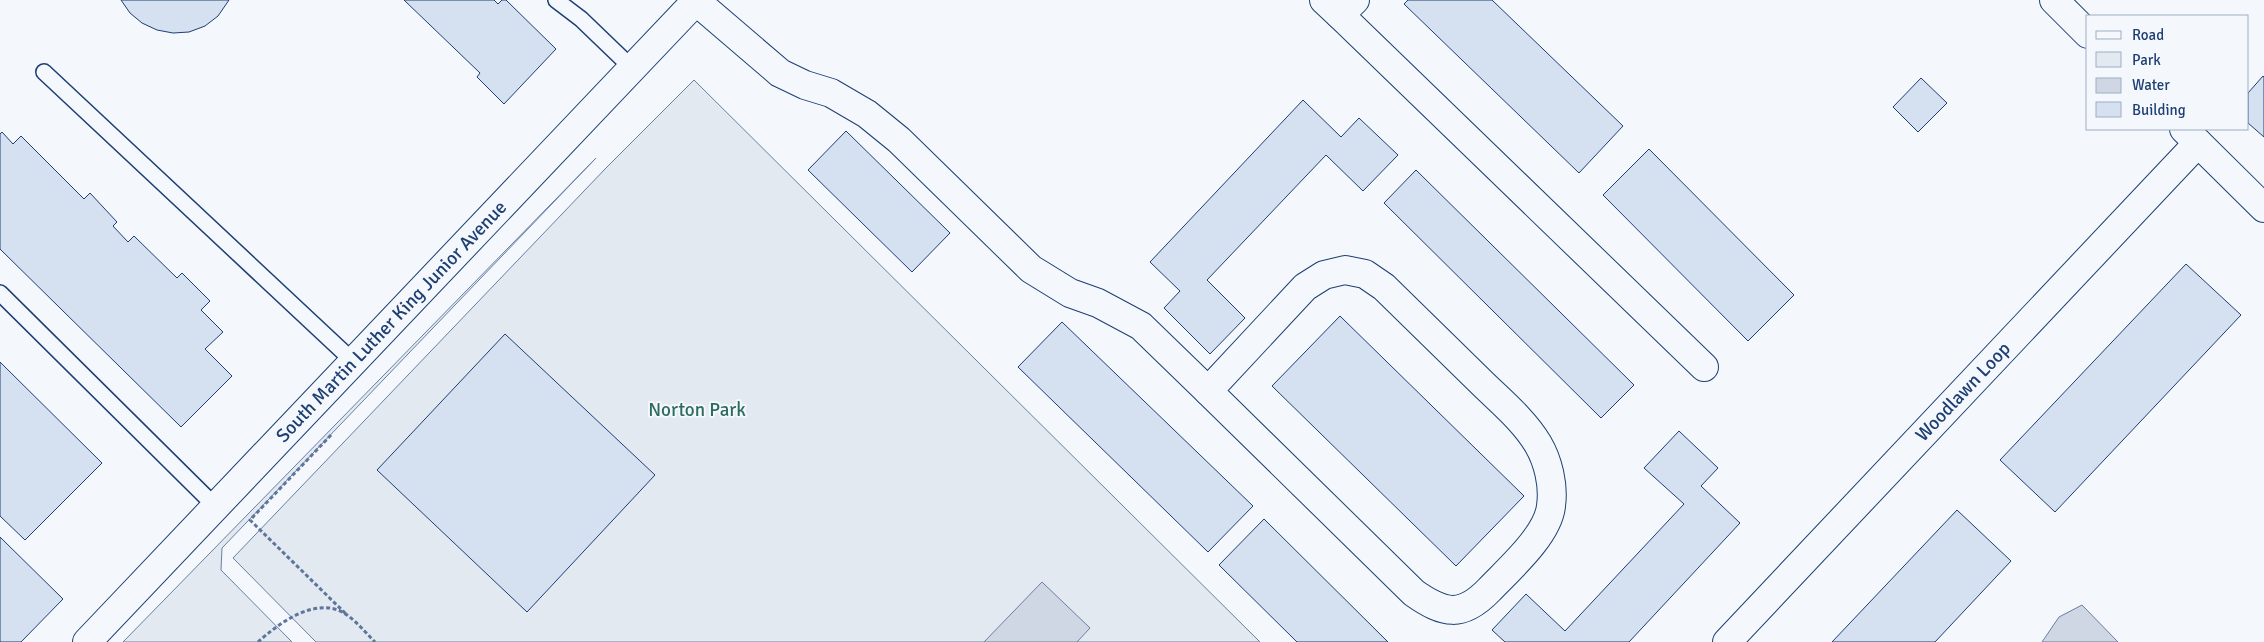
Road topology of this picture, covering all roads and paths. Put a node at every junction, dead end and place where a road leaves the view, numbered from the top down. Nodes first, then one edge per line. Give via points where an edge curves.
1 (556, 0) edge
2 (696, 0) edge
3 (2054, 0) edge
4 (1340, 5) edge
5 (2086, 32) edge
6 (633, 69) junction
7 (44, 72) dead end
8 (2191, 136) edge
9 (2264, 208) edge
10 (0, 293) edge
11 (354, 362) junction
12 (1704, 367) dead end
13 (1208, 391) junction
14 (331, 435) dead end
15 (216, 507) junction
16 (346, 614) junction
17 (87, 642) edge
18 (258, 642) edge
19 (375, 642) edge
20 (1727, 642) edge

1 - 6 lane via 581,19
2 - 6 street, South Martin Luther King Junior Avenue
2 - 13 street via 780,73 867,114 899,140 1031,268 1070,293 1098,303 1141,326
3 - 5 street
4 - 12 street
6 - 11 street, South Martin Luther King Junior Avenue
7 - 11 lane
8 - 9 street
8 - 20 street, Woodlawn Loop
10 - 15 lane
11 - 15 street, South Martin Luther King Junior Avenue
13 - 13 street via 1305,287 1331,273 1345,270 1365,274 1384,287 1519,419 1538,444 1550,472 1552,507 1537,540 1485,594 1470,606 1451,612 1431,605 1414,593
14 - 16 path via 250,520
15 - 17 street, South Martin Luther King Junior Avenue
16 - 18 path via 323,607 299,613 273,628
16 - 19 path

